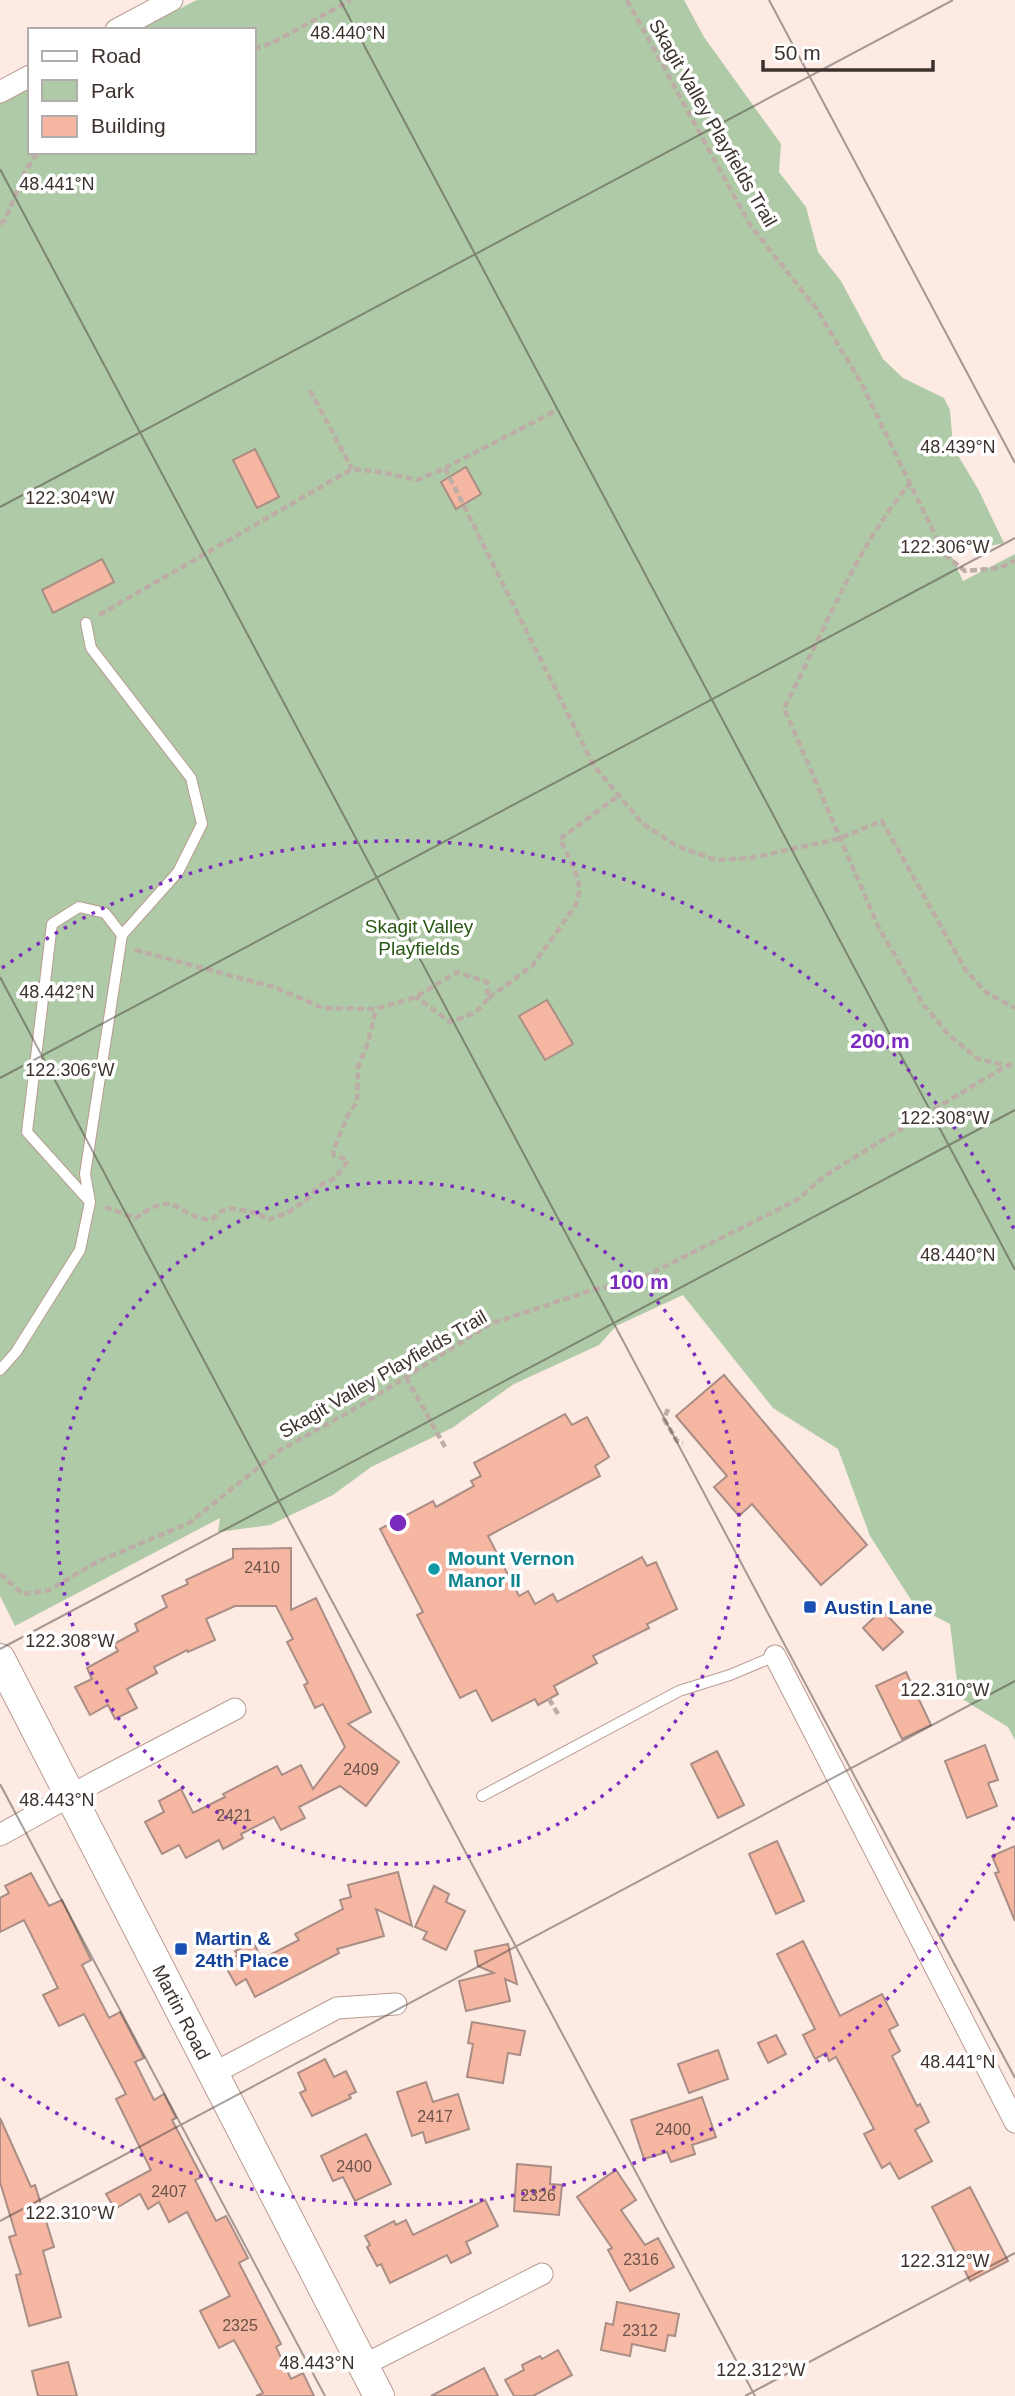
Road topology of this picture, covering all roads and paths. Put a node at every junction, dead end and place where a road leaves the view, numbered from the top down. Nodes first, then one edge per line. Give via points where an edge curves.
1 (172, 0) edge
2 (351, 0) edge
3 (627, 0) edge
4 (120, 28) edge
5 (256, 48) edge
6 (28, 77) edge
7 (0, 92) edge
8 (37, 154) edge
9 (0, 224) edge
10 (310, 390) dead end
11 (556, 410) dead end
12 (445, 468) junction
13 (352, 469) junction
14 (911, 482) junction
15 (1015, 560) edge
16 (86, 623) joint
17 (618, 796) junction
18 (838, 839) junction
19 (121, 941) junction
20 (416, 997) junction
21 (488, 999) junction
22 (1015, 1007) edge
23 (376, 1009) junction
24 (1015, 1064) edge
25 (1006, 1066) junction
26 (90, 1202) junction
27 (0, 1370) edge
28 (406, 1377) junction
29 (668, 1409) dead end
30 (683, 1443) dead end
31 (446, 1447) dead end
32 (0, 1574) edge
33 (775, 1656) joint
34 (0, 1659) edge
35 (550, 1699) dead end
36 (235, 1709) dead end
37 (558, 1714) dead end
38 (70, 1796) junction
39 (482, 1796) dead end
40 (0, 1835) edge
41 (396, 2004) dead end
42 (214, 2073) junction
43 (1015, 2122) edge
44 (542, 2274) dead end
45 (363, 2365) junction
46 (379, 2396) edge

1 - 4 street
2 - 5 path
3 - 14 path, Skagit Valley Playfields Trail via 750,225 816,308 860,381
6 - 7 street
8 - 9 path
10 - 13 path
11 - 12 path
12 - 13 path via 417,480
12 - 17 path via 579,738
13 - 16 path
14 - 15 path, Skagit Valley Playfields Trail via 945,555 965,571 1000,568
14 - 18 path via 890,507 849,575 784,708
16 - 19 lane via 91,648 191,778 202,824 178,872
17 - 18 path via 643,824 677,846 716,860 750,858
17 - 21 path via 560,839 580,889 576,905 533,965
18 - 22 path via 882,821 966,971 987,992
18 - 25 path via 878,926 923,1004 949,1035 978,1059
19 - 23 path via 274,987 323,1008
19 - 26 lane via 85,1174
19 - 26 lane via 105,913 79,907 52,924 27,1132
20 - 21 path via 450,1022 475,1013
20 - 21 path via 457,972 487,982
20 - 23 path
23 - 26 path via 358,1067 357,1102 335,1147 335,1156 347,1161 335,1178 287,1213 267,1220 259,1213 236,1209 221,1211 211,1220 198,1219 161,1203 136,1217
24 - 25 path, Skagit Valley Playfields Trail
25 - 28 path, Skagit Valley Playfields Trail via 863,1152 797,1200 636,1280 490,1324
26 - 27 lane via 80,1250
28 - 31 path
28 - 32 path, Skagit Valley Playfields Trail via 279,1451 189,1523 97,1562 49,1590 23,1594
29 - 30 path via 664,1419
33 - 39 lane via 679,1691
33 - 43 street
34 - 38 street, Martin Road
35 - 37 path
36 - 38 street
38 - 40 street
38 - 42 street, Martin Road
41 - 42 street via 337,2008
42 - 45 street, Martin Road
44 - 45 street
45 - 46 street, Martin Road

